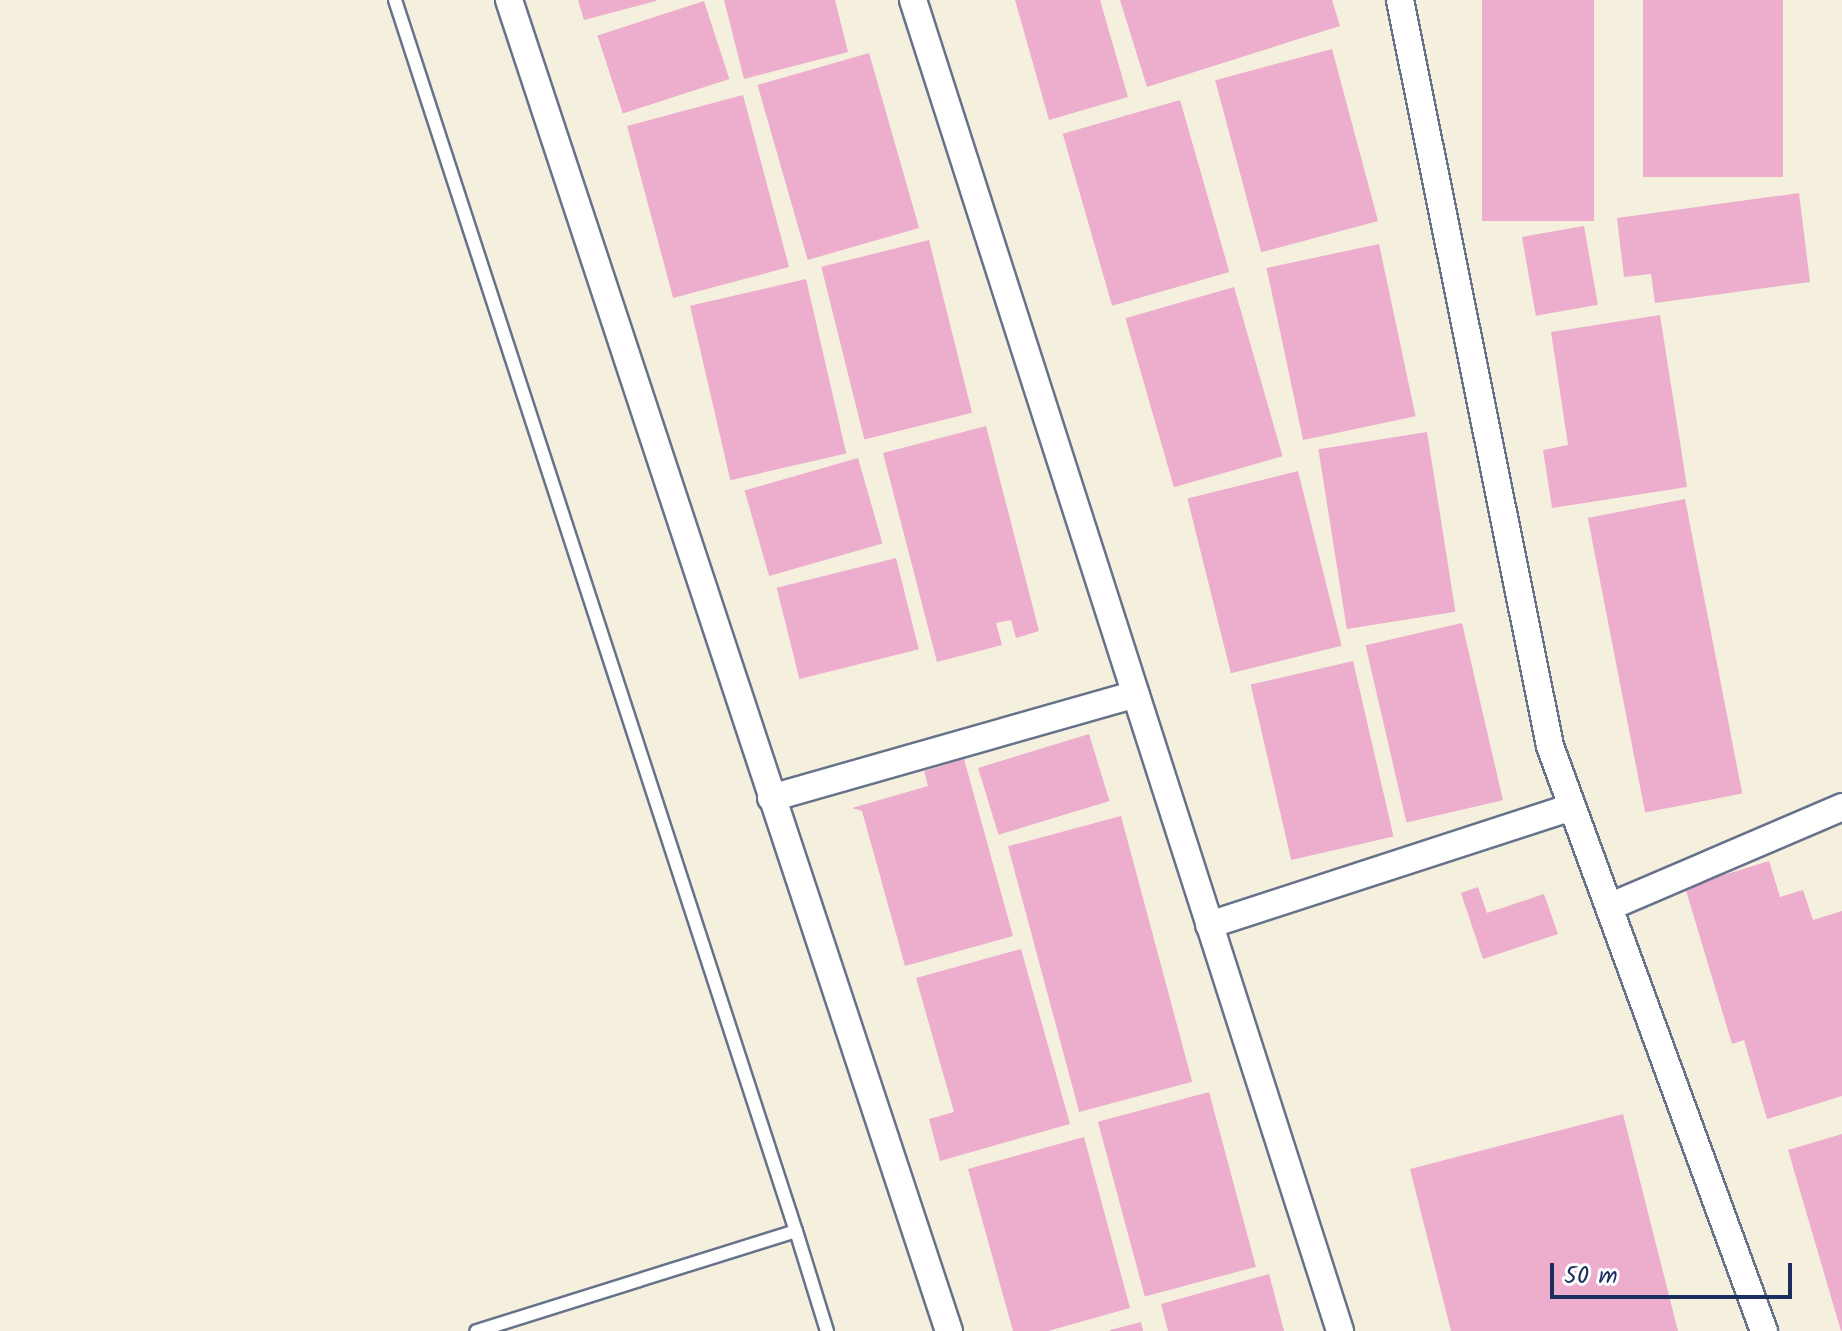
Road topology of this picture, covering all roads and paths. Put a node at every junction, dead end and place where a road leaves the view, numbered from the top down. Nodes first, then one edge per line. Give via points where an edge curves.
1 (395, 0) edge
2 (509, 0) edge
3 (913, 0) edge
4 (1400, 0) edge
5 (1135, 694) junction
6 (771, 798) junction
7 (1572, 807) junction
8 (1842, 807) edge
9 (1609, 907) junction
10 (1209, 925) junction
11 (796, 1231) junction
12 (476, 1331) edge
13 (827, 1331) edge
14 (949, 1331) edge
15 (1340, 1331) edge
16 (1764, 1331) edge

1 - 11 lane
2 - 6 street
3 - 5 street
4 - 7 street via 1550,746
5 - 6 street
5 - 10 street
6 - 14 street
7 - 9 street
7 - 10 street
8 - 9 street
9 - 16 street
10 - 15 street
11 - 12 lane
11 - 13 lane

